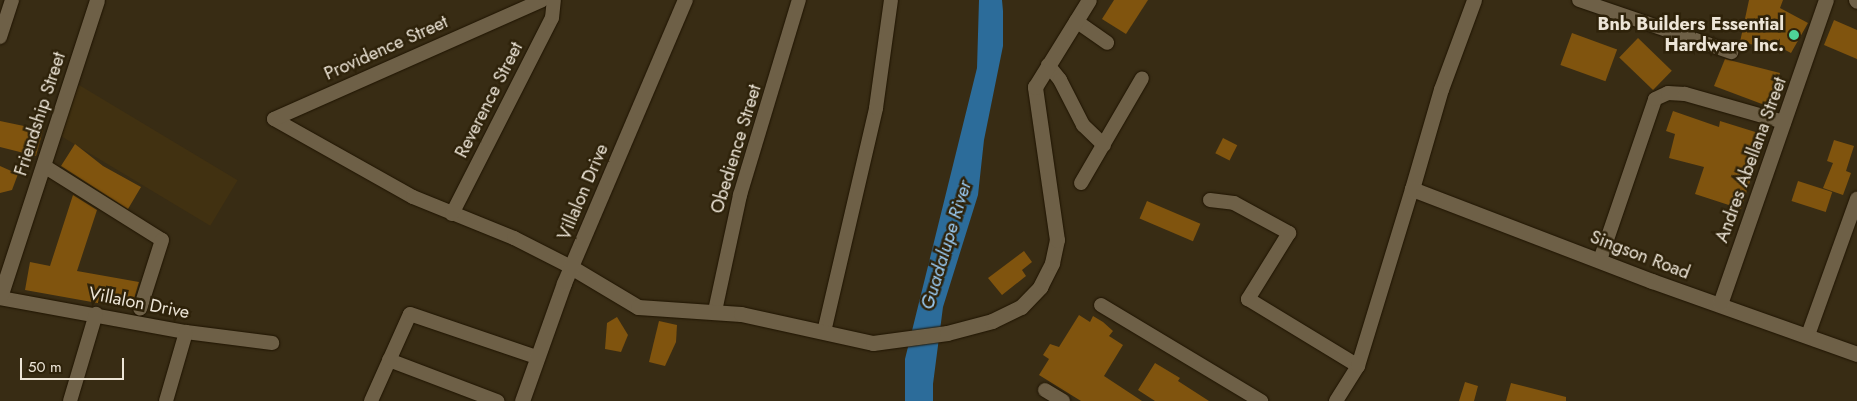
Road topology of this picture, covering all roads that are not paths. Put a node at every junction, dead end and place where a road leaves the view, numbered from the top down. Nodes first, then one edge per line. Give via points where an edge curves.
1 (12, 0) edge
2 (97, 0) edge
3 (542, 0) edge
4 (554, 0) edge
5 (685, 0) edge
6 (799, 0) edge
7 (891, 0) edge
8 (1089, 0) edge
9 (1474, 0) edge
10 (1579, 0) edge
11 (1826, 0) edge
12 (1076, 21) junction
13 (0, 37) edge
14 (1107, 43) dead end
15 (1731, 52) dead end
16 (1048, 65) junction
17 (1142, 78) dead end
18 (1784, 122) junction
19 (1104, 145) junction
20 (44, 166) junction
21 (1082, 183) dead end
22 (1412, 189) junction
23 (1857, 199) edge
24 (1210, 200) dead end
25 (452, 214) junction
26 (1600, 260) junction
27 (572, 267) junction
28 (0, 297) edge
29 (1720, 304) junction
30 (1101, 305) dead end
31 (140, 310) dead end
32 (715, 311) junction
33 (96, 314) junction
34 (186, 332) junction
35 (824, 332) junction
36 (1808, 335) junction
37 (272, 343) dead end
38 (1857, 354) edge
39 (536, 357) junction
40 (389, 360) junction
41 (1358, 366) junction
42 (1045, 390) dead end
43 (70, 401) edge
44 (166, 401) edge
45 (371, 401) edge
46 (496, 401) edge
47 (522, 401) edge
48 (1063, 401) edge
49 (1261, 401) edge
50 (1336, 401) edge

1 - 13 street
2 - 20 street, Friendship Street
3 - 25 street, Providence Street via 274,119 413,197
4 - 25 street, Reverence Street via 552,18
5 - 27 street, Villalon Drive
6 - 32 street, Obedience Street via 740,195
7 - 35 street via 876,108
8 - 12 street
9 - 22 street via 1441,89
10 - 15 street
11 - 18 street, Andres Abellana Street
12 - 14 street
12 - 16 street
16 - 19 street via 1060,80 1083,125
16 - 35 street via 1035,87 1056,229 1052,263 1040,287 1021,306 992,322 947,333 873,343
17 - 19 street
18 - 26 street via 1686,94 1668,93 1655,99
18 - 29 street, Andres Abellana Street
19 - 21 street
20 - 28 street, Friendship Street
20 - 31 street via 162,240
22 - 26 street, Singson Road
22 - 41 street
23 - 36 street
24 - 41 street via 1234,203 1289,233 1248,299
25 - 27 street via 514,238
26 - 29 street, Singson Road
27 - 32 street via 638,307 659,311
27 - 39 street, Villalon Drive
28 - 33 street, Villalon Drive
29 - 36 street, Singson Road
30 - 49 street
32 - 35 street
33 - 34 street, Villalon Drive
33 - 43 street
34 - 37 street, Villalon Drive
34 - 44 street
36 - 38 street, Singson Road
39 - 40 street via 410,314
39 - 47 street, Villalon Drive
40 - 45 street
40 - 46 street
41 - 50 street
42 - 48 street

